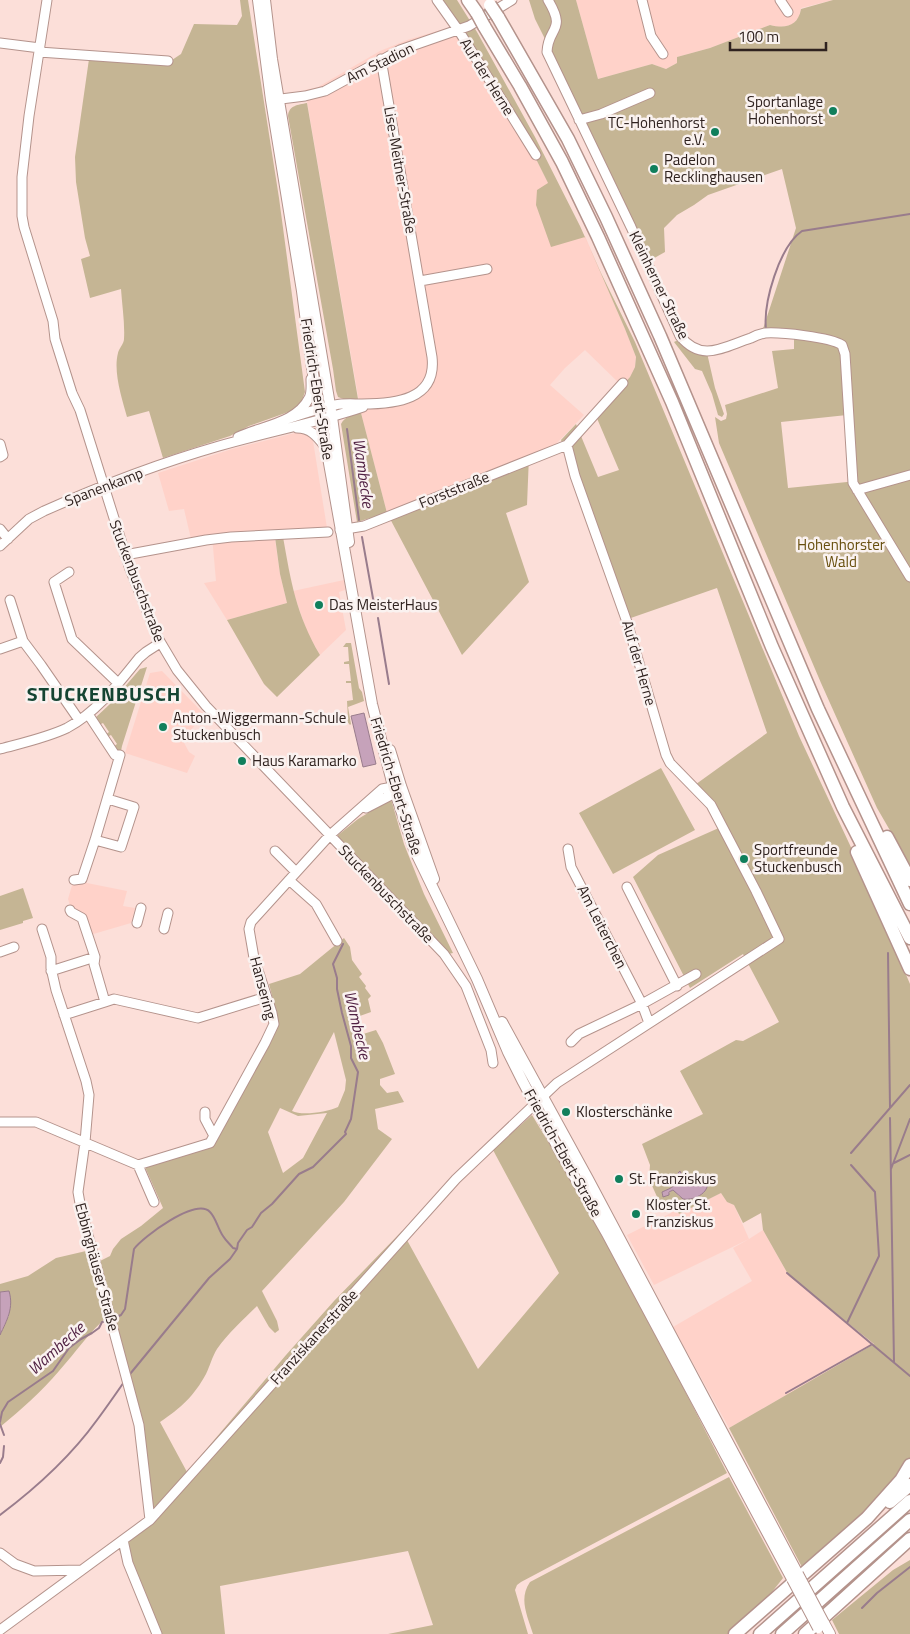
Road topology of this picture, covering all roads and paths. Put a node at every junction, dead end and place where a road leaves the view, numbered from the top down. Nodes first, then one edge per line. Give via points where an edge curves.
1 (47, 0) edge
2 (258, 0) edge
3 (265, 0) edge
4 (437, 0) edge
5 (468, 0) edge
6 (512, 0) edge
7 (548, 0) edge
8 (642, 0) edge
9 (780, 0) edge
10 (489, 3) edge
11 (788, 12) dead end
12 (459, 31) junction
13 (0, 43) edge
14 (40, 50) junction
15 (663, 54) dead end
16 (381, 59) junction
17 (168, 61) dead end
18 (650, 93) dead end
19 (274, 100) junction
20 (579, 120) junction
21 (536, 155) dead end
22 (487, 269) dead end
23 (420, 281) junction
24 (312, 368) junction
25 (623, 383) dead end
26 (331, 412) junction
27 (320, 415) junction
28 (286, 424) junction
29 (0, 444) edge
30 (567, 446) junction
31 (327, 450) junction
32 (0, 458) edge
33 (910, 475) edge
34 (104, 487) junction
35 (857, 490) junction
36 (0, 529) edge
37 (344, 530) junction
38 (328, 532) dead end
39 (8, 539) junction
40 (0, 546) edge
41 (125, 555) junction
42 (69, 572) dead end
43 (910, 577) edge
44 (10, 600) dead end
45 (23, 641) junction
46 (160, 643) junction
47 (0, 648) edge
48 (118, 683) junction
49 (88, 714) junction
50 (79, 720) junction
51 (0, 750) edge
52 (841, 760) junction
53 (396, 788) junction
54 (108, 799) junction
55 (843, 807) junction
56 (330, 835) junction
57 (96, 840) junction
58 (568, 849) dead end
59 (275, 852) dead end
60 (296, 872) junction
61 (74, 880) dead end
62 (289, 880) junction
63 (910, 880) edge
64 (627, 887) dead end
65 (910, 904) edge
66 (141, 908) dead end
67 (70, 910) dead end
68 (168, 914) dead end
69 (137, 923) dead end
70 (42, 929) dead end
71 (164, 929) dead end
72 (910, 938) edge
73 (337, 941) dead end
74 (14, 947) dead end
75 (0, 952) edge
76 (94, 955) junction
77 (910, 968) edge
78 (51, 971) junction
79 (696, 974) dead end
80 (677, 986) junction
81 (266, 997) junction
82 (105, 1002) junction
83 (642, 1004) junction
84 (64, 1015) junction
85 (649, 1023) junction
86 (571, 1042) dead end
87 (493, 1063) dead end
88 (538, 1100) junction
89 (205, 1112) dead end
90 (0, 1122) edge
91 (214, 1136) junction
92 (85, 1142) junction
93 (138, 1165) junction
94 (154, 1202) dead end
95 (910, 1465) edge
96 (910, 1485) edge
97 (910, 1501) edge
98 (150, 1520) junction
99 (910, 1520) edge
100 (910, 1539) edge
101 (123, 1540) junction
102 (910, 1545) edge
103 (0, 1553) edge
104 (828, 1553) junction
105 (81, 1570) junction
106 (865, 1581) junction
107 (767, 1608) junction
108 (821, 1628) edge
109 (0, 1630) edge
110 (157, 1634) edge
111 (735, 1634) edge
112 (739, 1634) edge
113 (760, 1634) edge
114 (782, 1634) edge
115 (805, 1634) edge
116 (830, 1634) edge

1 - 14 street, Stuckenbuschstraße
2 - 19 main road, Friedrich-Ebert-Straße
3 - 19 main road, Friedrich-Ebert-Straße
4 - 12 street, Auf der Herne
5 - 55 highway, bridge via 562,162 598,237 668,393 772,647
6 - 12 street, Am Stadion
7 - 20 street, Kleinherner Straße via 558,22 547,52
8 - 15 street via 651,36
9 - 11 street
10 - 52 highway, bridge via 568,139 644,299
12 - 16 street, Am Stadion
12 - 21 street, Auf der Herne
13 - 14 street
14 - 17 street
14 - 34 street, Stuckenbuschstraße via 22,177 23,222 53,321 55,339
16 - 19 street, Am Stadion via 325,91
16 - 23 street, Lise-Meitner-Straße
18 - 20 street
19 - 24 main road, Friedrich-Ebert-Straße
19 - 26 main road, Friedrich-Ebert-Straße
20 - 35 street, Kleinherner Straße via 680,336 689,346 708,352 765,333 831,340 842,345 853,483
22 - 23 street
23 - 26 street, Lise-Meitner-Straße via 434,367 429,383 408,398
24 - 27 main road, Friedrich-Ebert-Straße
24 - 28 street, Spanenkamp via 310,397
25 - 30 street
26 - 27 street, Lise-Meitner-Straße
26 - 37 main road, Friedrich-Ebert-Straße
27 - 28 street, Spanenkamp
27 - 31 main road, Friedrich-Ebert-Straße
28 - 31 street, Spanenkamp via 312,432
28 - 34 street, Spanenkamp
29 - 32 street via 3,455
30 - 37 street, Forststraße via 364,526
30 - 85 street, Auf der Herne via 627,622 666,755 711,805 779,939
31 - 37 main road, Friedrich-Ebert-Straße
33 - 35 street
34 - 39 street, Spanenkamp via 29,519
34 - 41 street, Stuckenbuschstraße
35 - 43 street
36 - 39 street
37 - 53 main road, Friedrich-Ebert-Straße
38 - 41 street via 231,537
39 - 40 street, Spanenkamp
41 - 46 street, Stuckenbuschstraße
42 - 48 street via 54,582 72,639
44 - 45 street
45 - 47 street
45 - 50 street
46 - 48 street via 139,658
46 - 56 street, Stuckenbuschstraße via 180,675 206,706
48 - 49 street
49 - 50 street
49 - 54 street via 115,755 120,756
50 - 51 street via 66,728
52 - 63 highway via 866,794
52 - 65 highway
53 - 56 street, Hansering via 354,814
53 - 88 main road, Friedrich-Ebert-Straße via 420,862 477,979 508,1052
54 - 57 street
54 - 57 street via 134,807 121,847
55 - 72 highway
55 - 77 highway via 846,825
56 - 60 street, Hansering
56 - 87 street, Stuckenbuschstraße via 457,971 489,1043
57 - 61 street via 82,879
58 - 83 street, Am Leiterchen via 571,867
59 - 60 street
60 - 62 street, Hansering
62 - 73 street via 316,904
62 - 81 street, Hansering via 256,915 249,929
64 - 80 street
66 - 69 street
67 - 76 street via 82,918
68 - 71 street
70 - 78 street, Ebbinghäuser Straße via 51,957
74 - 75 street
76 - 78 street
76 - 82 street
78 - 84 street, Ebbinghäuser Straße
79 - 80 street
80 - 83 street
81 - 82 street via 198,1018 114,999
81 - 91 street, Hansering via 273,1028
82 - 84 street
83 - 85 street, Am Leiterchen
83 - 86 street via 579,1034
84 - 92 street, Ebbinghäuser Straße via 89,1095
85 - 88 street via 557,1083
88 - 98 street, Franziskanerstraße via 443,1193
88 - 108 main road, Friedrich-Ebert-Straße, bridge via 558,1148
89 - 91 street
90 - 92 street via 36,1122
91 - 93 street via 210,1143
92 - 93 street
92 - 98 street, Ebbinghäuser Straße via 78,1192 80,1208 143,1444
93 - 94 street
95 - 104 highway via 876,1508
96 - 104 highway
97 - 113 highway
98 - 101 street, Franziskanerstraße
99 - 114 highway
100 - 106 highway
101 - 105 street, Franziskanerstraße
101 - 110 street via 128,1563
102 - 106 highway
103 - 105 street via 15,1564 34,1571
104 - 107 highway
105 - 109 street, Franziskanerstraße
106 - 115 highway
107 - 111 highway
107 - 112 highway
108 - 116 main road, Friedrich-Ebert-Straße

